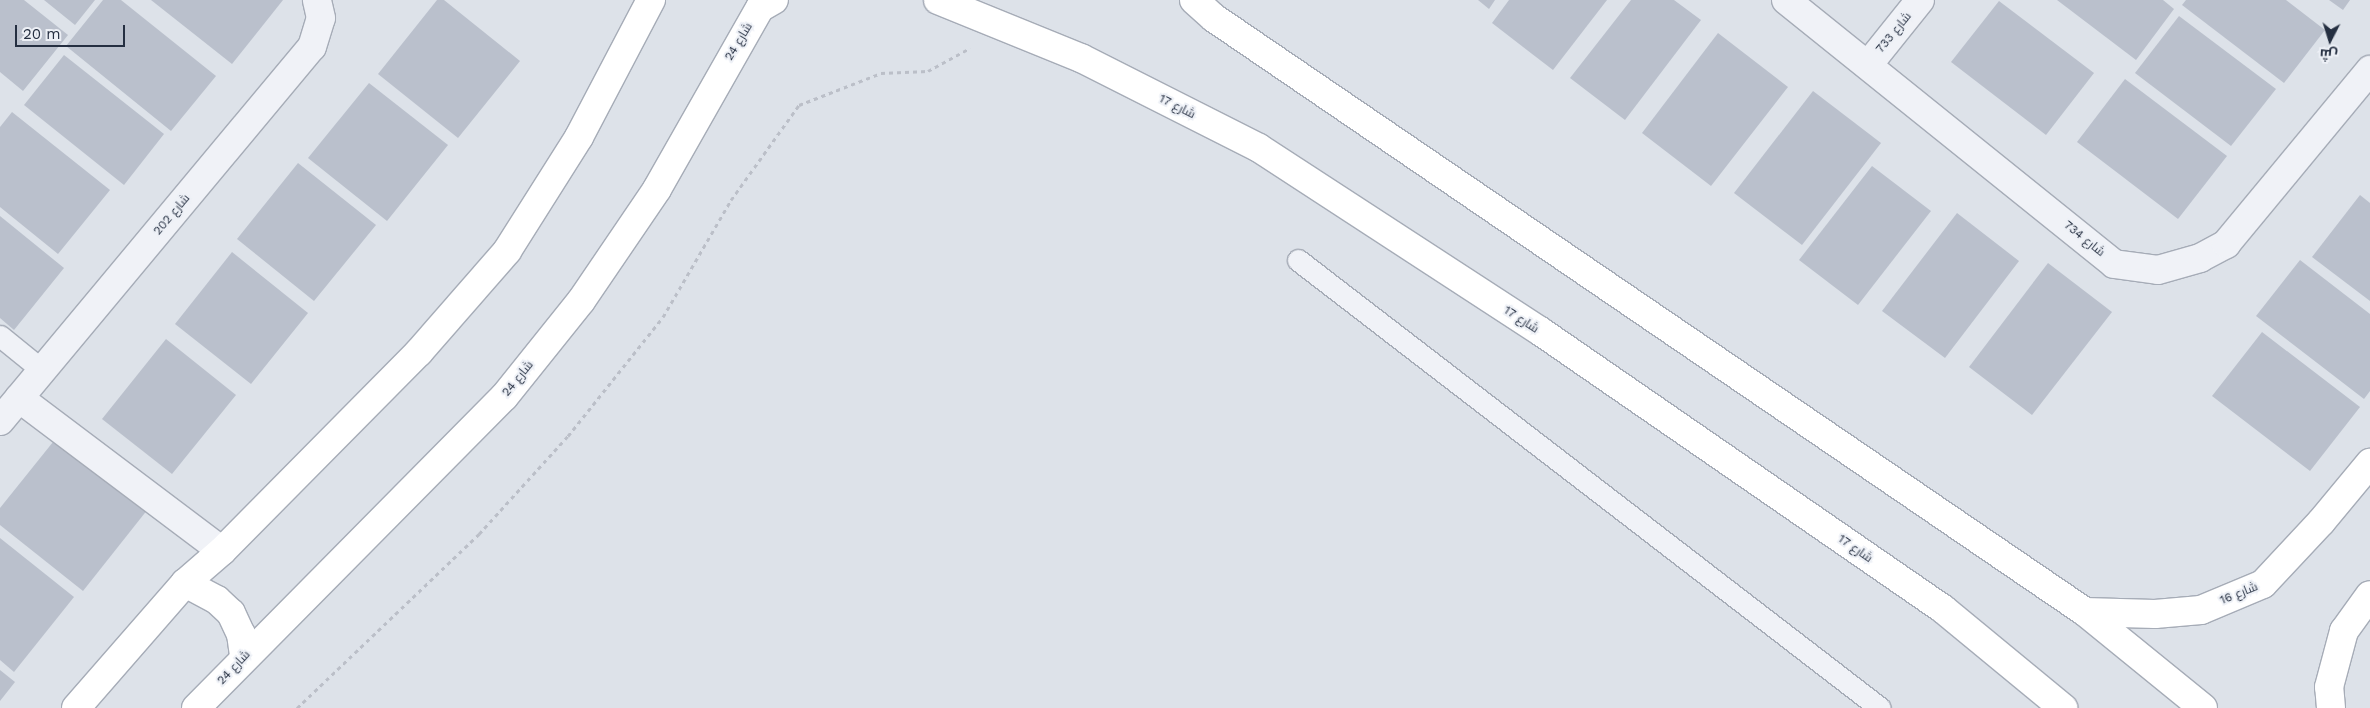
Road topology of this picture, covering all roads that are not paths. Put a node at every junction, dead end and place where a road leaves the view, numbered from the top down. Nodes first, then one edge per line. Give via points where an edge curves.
1 (317, 0) edge
2 (651, 0) edge
3 (774, 0) edge
4 (938, 0) edge
5 (1194, 0) edge
6 (1786, 0) edge
7 (1920, 0) edge
8 (1868, 65) junction
9 (2370, 70) edge
10 (1298, 260) dead end
11 (0, 336) edge
12 (42, 370) junction
13 (19, 398) junction
14 (0, 421) edge
15 (2370, 463) edge
16 (222, 551) junction
17 (185, 583) junction
18 (2370, 595) edge
19 (2084, 612) junction
20 (244, 656) junction
21 (76, 708) edge
22 (196, 708) edge
23 (1880, 708) edge
24 (2063, 708) edge
25 (2203, 708) edge
26 (2331, 708) edge

1 - 12 street, شارع 202 via 321,18 312,48
2 - 16 street via 579,137 507,251 419,352
3 - 20 street, شارع 24 via 760,8 658,188 597,277 504,397
4 - 24 street, شارع 17 via 1081,58 1259,148 1540,332 1943,609
5 - 19 street via 1214,18
6 - 8 street, شارع 734
7 - 8 street, شارع 733
8 - 9 street, شارع 734 via 2114,264 2158,270 2200,258 2226,244
10 - 23 lane
11 - 12 lane
12 - 13 street, شارع 202
13 - 14 street, شارع 202
13 - 16 street
15 - 19 street, شارع 16 via 2263,584 2201,610 2155,614
16 - 17 street
17 - 20 street via 217,600 231,614 241,634
17 - 21 street
18 - 26 street via 2344,632 2329,687
19 - 25 street
20 - 22 street, شارع 24

